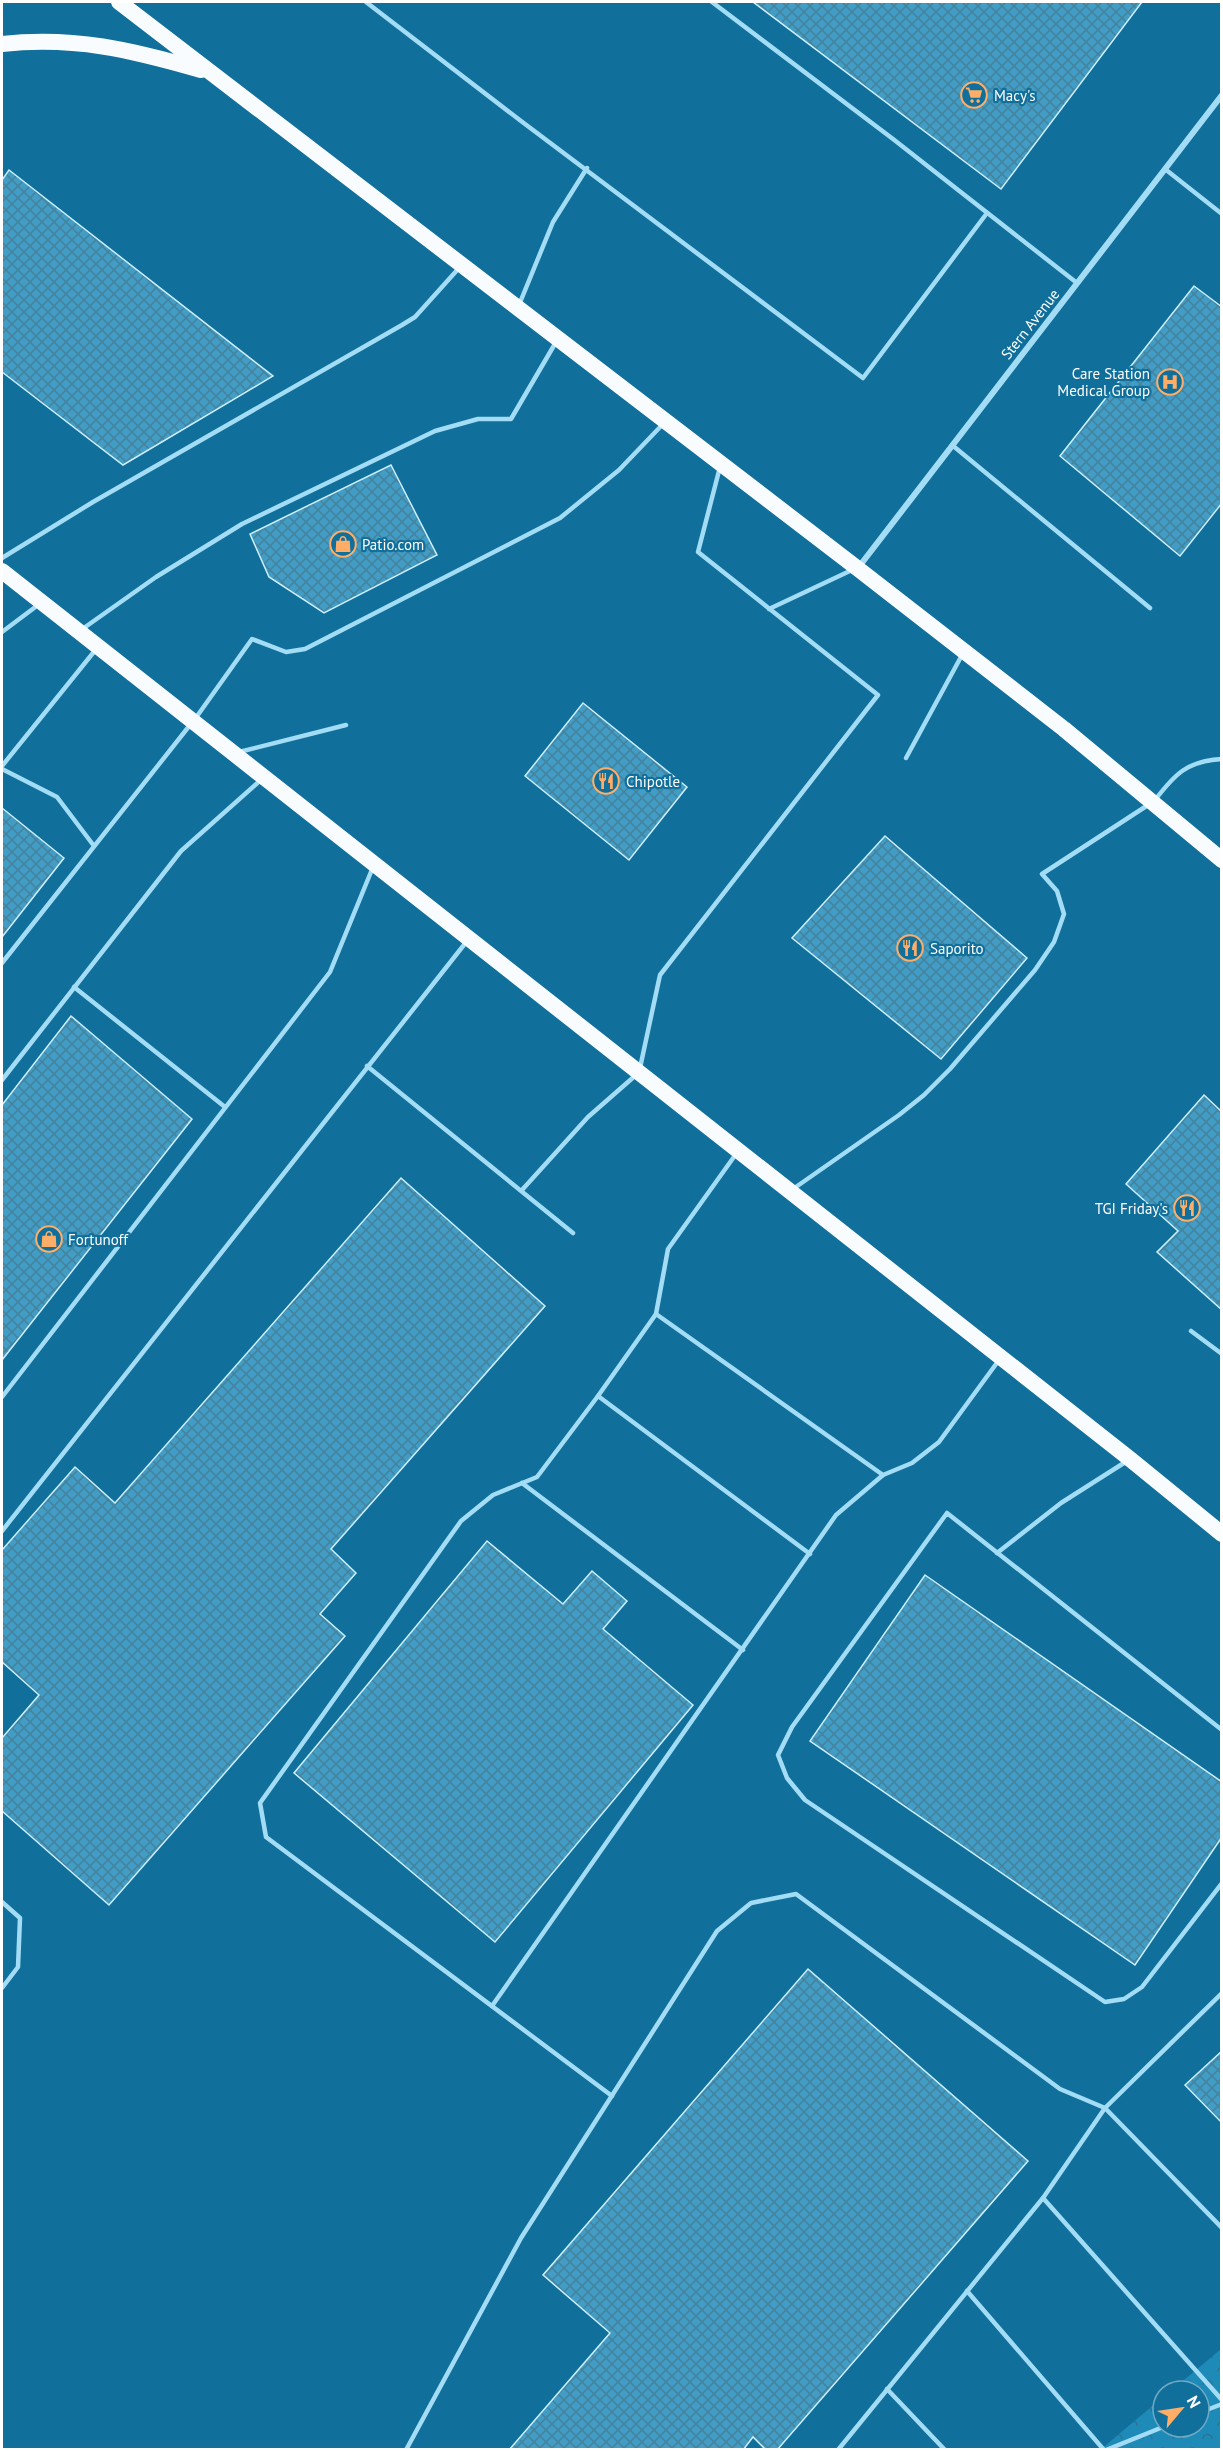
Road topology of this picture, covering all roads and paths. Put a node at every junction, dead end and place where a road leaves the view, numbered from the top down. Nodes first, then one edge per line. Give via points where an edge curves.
1 (120, 2) edge
2 (366, 2) edge
3 (712, 2) edge
4 (2, 44) edge
5 (210, 73) junction
6 (1221, 96) edge
7 (587, 168) junction
8 (1165, 169) junction
9 (987, 213) junction
10 (1221, 214) edge
11 (461, 266) junction
12 (1077, 283) junction
13 (518, 308) junction
14 (557, 340) junction
15 (665, 422) junction
16 (952, 445) junction
17 (721, 464) junction
18 (2, 558) edge
19 (857, 568) junction
20 (2, 571) edge
21 (43, 602) junction
22 (1150, 608) dead end
23 (769, 609) junction
24 (80, 631) junction
25 (2, 632) edge
26 (98, 646) junction
27 (964, 651) junction
28 (193, 722) junction
29 (346, 725) dead end
30 (234, 753) junction
31 (906, 758) dead end
32 (1221, 759) edge
33 (2, 768) edge
34 (264, 777) junction
35 (1153, 802) junction
36 (94, 846) junction
37 (1221, 860) edge
38 (374, 865) junction
39 (469, 939) junction
40 (2, 963) edge
41 (74, 987) junction
42 (367, 1066) junction
43 (639, 1073) junction
44 (2, 1080) edge
45 (225, 1107) junction
46 (738, 1151) junction
47 (522, 1190) junction
48 (789, 1192) junction
49 (573, 1233) dead end
50 (656, 1314) junction
51 (1191, 1331) dead end
52 (1221, 1354) edge
53 (1001, 1359) junction
54 (598, 1396) junction
55 (2, 1397) edge
56 (1130, 1459) junction
57 (883, 1475) junction
58 (522, 1483) junction
59 (2, 1531) edge
60 (1221, 1534) edge
61 (997, 1553) junction
62 (810, 1554) junction
63 (743, 1650) junction
64 (1221, 1730) edge
65 (1221, 1883) edge
66 (2, 1902) edge
67 (2, 1988) edge
68 (1221, 1993) edge
69 (492, 2006) junction
70 (612, 2096) junction
71 (1106, 2108) junction
72 (1042, 2198) junction
73 (1221, 2228) edge
74 (967, 2291) junction
75 (887, 2389) junction
76 (1221, 2402) edge
77 (1151, 2432) edge
78 (406, 2450) edge
79 (838, 2450) edge
80 (945, 2450) edge
81 (1105, 2450) edge

1 - 5 highway
2 - 7 lane
3 - 9 lane
4 - 5 highway via 82,42 149,55
5 - 11 highway
6 - 8 street, Stern Avenue
7 - 9 lane via 863,378
7 - 13 lane via 553,222
8 - 10 lane
8 - 12 street, Stern Avenue
9 - 12 lane
11 - 13 highway
11 - 18 lane via 408,321
12 - 16 street, Stern Avenue
13 - 14 highway
14 - 15 highway
14 - 24 lane via 511,419 478,419 435,431 242,524 179,562
15 - 17 highway
15 - 28 lane via 619,470 560,518 305,649 286,652 252,639
16 - 19 street, Stern Avenue
16 - 22 lane
17 - 19 highway
17 - 23 lane via 698,552
19 - 23 lane
19 - 27 highway
20 - 21 highway
21 - 24 highway
21 - 25 lane
23 - 43 lane via 879,694 660,975
24 - 26 highway
26 - 28 highway
26 - 33 lane
27 - 31 lane
27 - 35 highway
28 - 30 highway
28 - 36 lane
29 - 30 lane
30 - 34 highway
32 - 35 lane via 1187,767 1174,776
33 - 36 lane via 57,797
34 - 38 highway
34 - 41 lane via 181,851
35 - 37 highway
35 - 48 lane via 1042,874 1057,891 1064,914 1054,942 1035,970 950,1069 924,1095
36 - 40 lane
38 - 39 highway
38 - 45 lane via 330,972
39 - 42 lane
39 - 43 highway
41 - 44 lane
41 - 45 lane
42 - 47 lane
42 - 59 lane
43 - 46 highway
43 - 47 lane via 588,1117
45 - 55 lane
46 - 48 highway
46 - 50 lane via 668,1249
47 - 49 lane
48 - 53 highway
50 - 54 lane
50 - 57 lane
51 - 52 lane
53 - 56 highway
53 - 57 lane via 939,1442 912,1463
54 - 58 lane via 537,1477
54 - 62 lane
56 - 60 highway
56 - 61 lane via 1061,1503
57 - 62 lane via 836,1515
58 - 63 lane
58 - 69 lane via 493,1495 461,1521 260,1803 266,1837
61 - 64 lane
61 - 65 lane via 947,1513 792,1727 778,1755 787,1778 805,1800 1106,2002 1124,1999 1142,1987
62 - 63 lane
63 - 69 lane
66 - 67 lane via 20,1918 18,1967
68 - 71 lane
69 - 70 lane
70 - 71 lane via 717,1931 751,1903 796,1894 1060,2089
70 - 78 lane via 521,2238
71 - 72 lane
71 - 73 lane
72 - 74 lane
72 - 76 lane
74 - 75 lane
74 - 81 lane
75 - 79 lane
75 - 80 lane
77 - 81 lane

